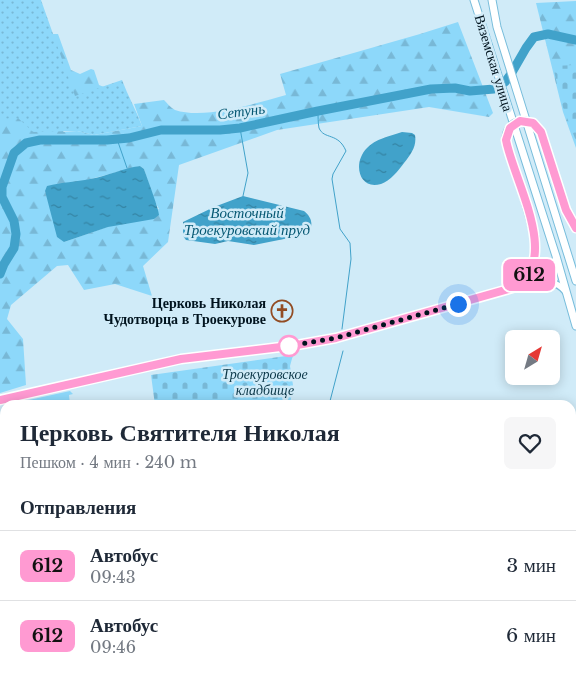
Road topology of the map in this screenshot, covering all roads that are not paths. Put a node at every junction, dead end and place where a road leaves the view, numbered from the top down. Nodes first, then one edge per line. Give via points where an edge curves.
1 (474, 0) edge
2 (492, 0) edge
3 (576, 228) edge
4 (568, 253) junction
5 (556, 256) junction
6 (576, 263) edge
7 (534, 266) junction
8 (550, 274) junction
9 (543, 278) junction
10 (576, 281) edge
11 (552, 282) junction
12 (526, 284) junction
13 (516, 287) junction
14 (568, 296) junction
15 (576, 326) edge
16 (0, 400) edge

1 - 5 main road, Вяземская улица
2 - 4 main road, Вяземская улица via 517,94
3 - 7 main road, bridge via 566,210 536,124 523,121 514,124 507,134 506,144 535,237
4 - 6 main road
4 - 10 main road, Вяземская улица
5 - 8 main road via 556,266
5 - 14 main road, Вяземская улица
7 - 8 main road via 545,275
7 - 9 street
7 - 12 street via 532,278
7 - 13 street
8 - 9 street
9 - 11 street
9 - 12 street
11 - 12 street
11 - 14 street
12 - 13 street
13 - 16 street via 336,338 181,359
14 - 15 main road, Вяземская улица

